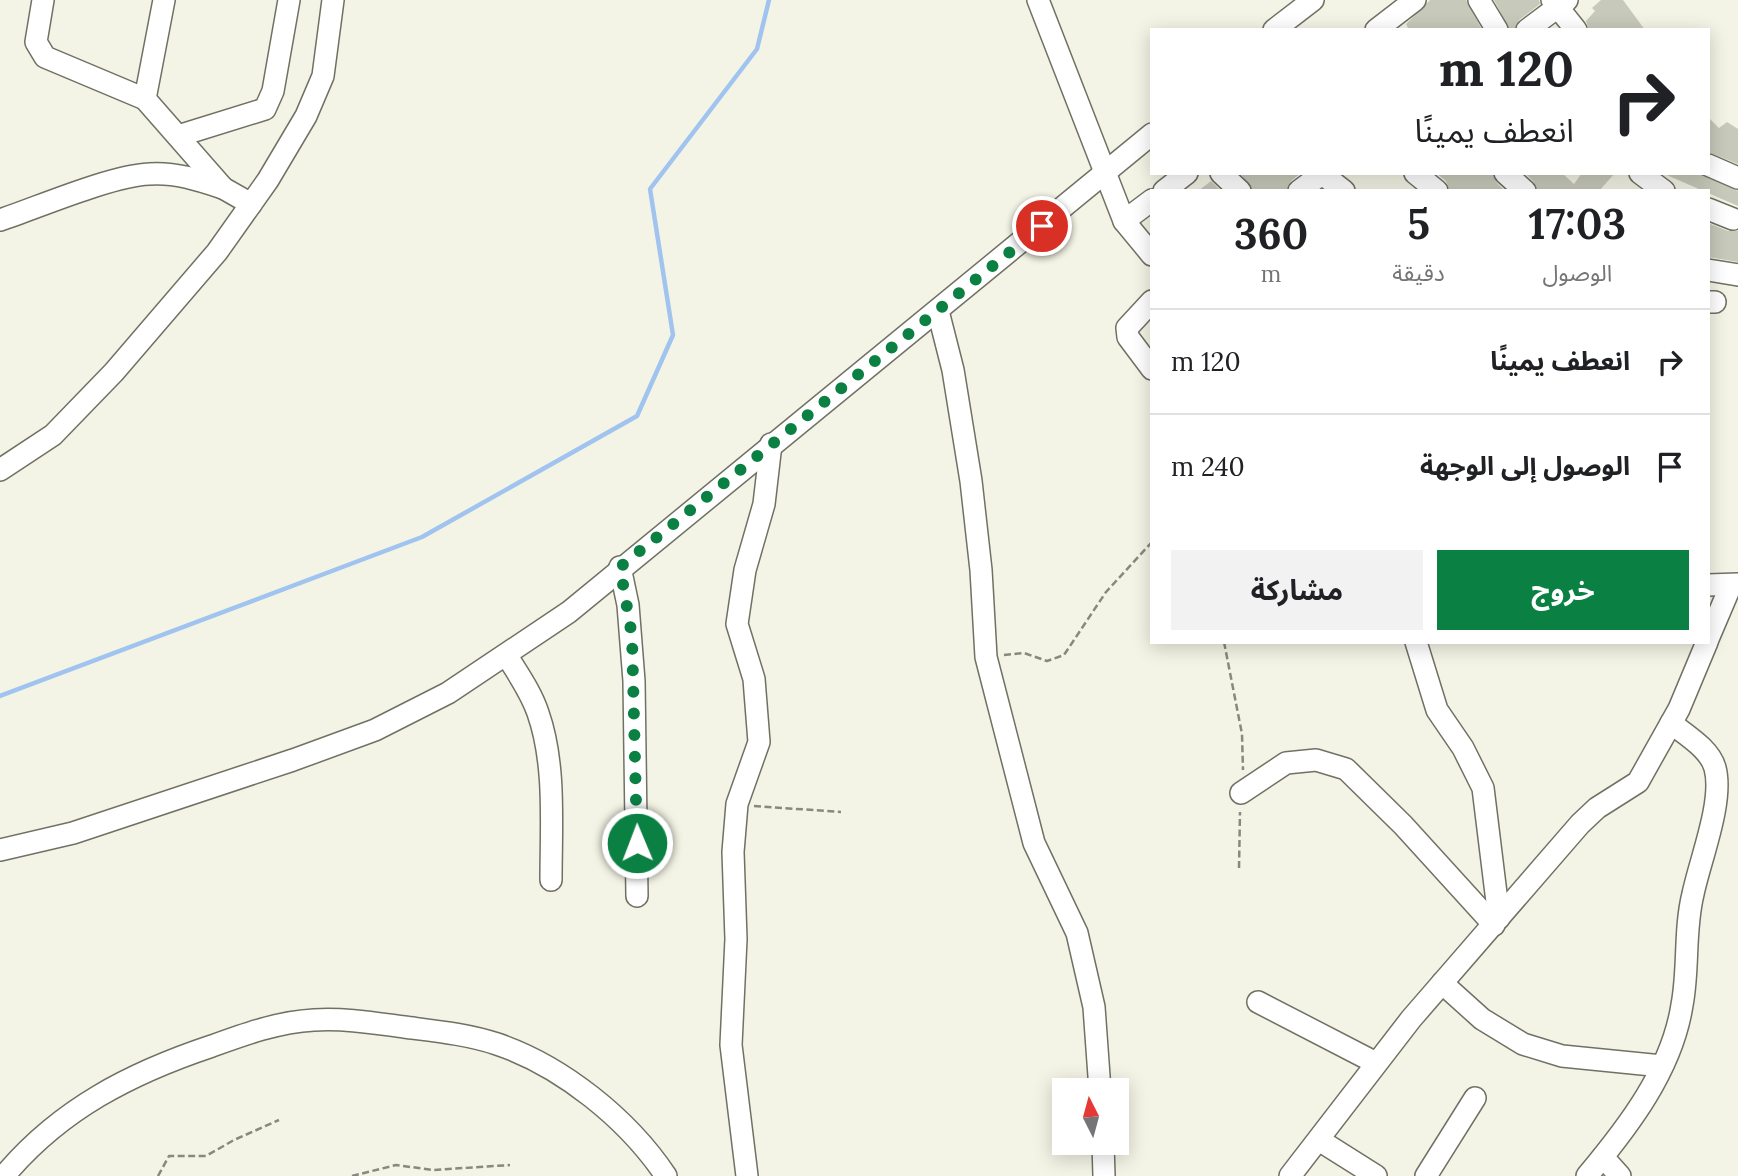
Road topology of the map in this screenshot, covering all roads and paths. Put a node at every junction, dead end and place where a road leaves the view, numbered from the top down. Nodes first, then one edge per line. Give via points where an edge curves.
1 (43, 0) edge
2 (164, 0) edge
3 (289, 0) edge
4 (333, 0) edge
5 (1038, 0) edge
6 (1313, 0) edge
7 (1415, 0) edge
8 (1479, 0) edge
9 (1559, 3) edge
10 (1398, 23) edge
11 (1277, 28) edge
12 (1496, 28) edge
13 (1530, 28) edge
14 (1575, 28) edge
15 (145, 99) junction
16 (178, 136) junction
17 (1150, 136) edge
18 (1710, 166) edge
19 (1104, 174) junction
20 (1184, 175) edge
21 (1223, 175) edge
22 (1319, 175) edge
23 (1324, 175) edge
24 (1417, 175) edge
25 (1507, 175) edge
26 (1643, 175) edge
27 (1738, 178) edge
28 (223, 188) junction
29 (1167, 189) edge
30 (1238, 189) edge
31 (1302, 189) edge
32 (1342, 189) edge
33 (1435, 189) edge
34 (1523, 189) edge
35 (1661, 189) edge
36 (1150, 202) edge
37 (251, 204) junction
38 (1710, 210) edge
39 (1732, 219) dead end
40 (0, 220) edge
41 (1124, 221) junction
42 (1150, 253) edge
43 (1710, 270) edge
44 (1738, 275) edge
45 (1150, 303) edge
46 (938, 311) junction
47 (1150, 366) edge
48 (771, 444) junction
49 (0, 470) edge
50 (1150, 544) edge
51 (620, 567) junction
52 (1710, 584) edge
53 (1735, 584) edge
54 (1710, 635) edge
55 (1224, 644) edge
56 (1417, 644) edge
57 (1706, 644) edge
58 (507, 656) junction
59 (986, 657) junction
60 (1671, 723) junction
61 (1241, 793) junction
62 (737, 804) junction
63 (841, 812) dead end
64 (0, 850) edge
65 (1239, 867) dead end
66 (551, 880) dead end
67 (637, 896) dead end
68 (1496, 921) junction
69 (1442, 984) junction
70 (1258, 1002) dead end
71 (1377, 1063) junction
72 (1662, 1066) junction
73 (1099, 1078) edge
74 (1475, 1098) dead end
75 (279, 1120) dead end
76 (1320, 1140) junction
77 (1103, 1155) edge
78 (1603, 1157) junction
79 (510, 1165) dead end
80 (4, 1176) edge
81 (158, 1176) edge
82 (352, 1176) edge
83 (666, 1176) edge
84 (747, 1176) edge
85 (1104, 1176) edge
86 (1290, 1176) edge
87 (1376, 1176) edge
88 (1426, 1176) edge
89 (1587, 1176) edge
90 (1620, 1176) edge

1 - 15 street via 36,41 45,57
2 - 15 street
3 - 16 street via 273,91 265,109
4 - 37 street via 316,97
5 - 19 street
6 - 11 street
7 - 10 street
8 - 12 street
9 - 13 street
9 - 14 street
15 - 16 street
16 - 28 street
17 - 19 street
18 - 27 street
19 - 41 street
19 - 46 street
20 - 29 street
21 - 30 street
22 - 31 street
23 - 32 street
24 - 33 street
25 - 34 street
26 - 35 street
28 - 37 street
28 - 40 street via 188,177 148,174
36 - 41 street
37 - 49 street via 190,285 114,372 53,435
38 - 39 street
41 - 42 street
43 - 44 street
45 - 47 street via 1127,328 1128,337
46 - 48 street
46 - 59 street via 971,481
48 - 51 street
48 - 62 street via 764,504 745,570 737,624 754,679 759,742
50 - 59 path via 1106,592 1063,655 1047,661 1024,653
51 - 58 street via 569,612
51 - 67 street via 634,681
52 - 53 street
53 - 54 street
55 - 61 path via 1242,734
56 - 68 street via 1437,710 1483,788
57 - 60 street
58 - 64 street via 413,713 375,730 73,833
58 - 66 street via 538,710 544,732
59 - 73 street via 1034,843 1077,933 1094,1007
60 - 68 street via 1638,782 1580,824
60 - 72 street via 1706,753 1717,779 1713,818 1691,902 1682,1006
61 - 65 path
61 - 68 street via 1286,763 1315,760 1336,764 1367,788
62 - 63 path
62 - 84 street via 730,1032
68 - 69 street
69 - 71 street
69 - 72 street via 1482,1019 1524,1044 1562,1056
70 - 71 street
71 - 76 street
72 - 78 street
74 - 88 street
75 - 81 path via 206,1156 169,1156
76 - 86 street
76 - 87 street
77 - 85 street
78 - 89 street
78 - 90 street
79 - 82 path via 433,1170 396,1165
80 - 83 street via 56,1125 132,1076 253,1031 338,1019 477,1038 534,1060 611,1114

